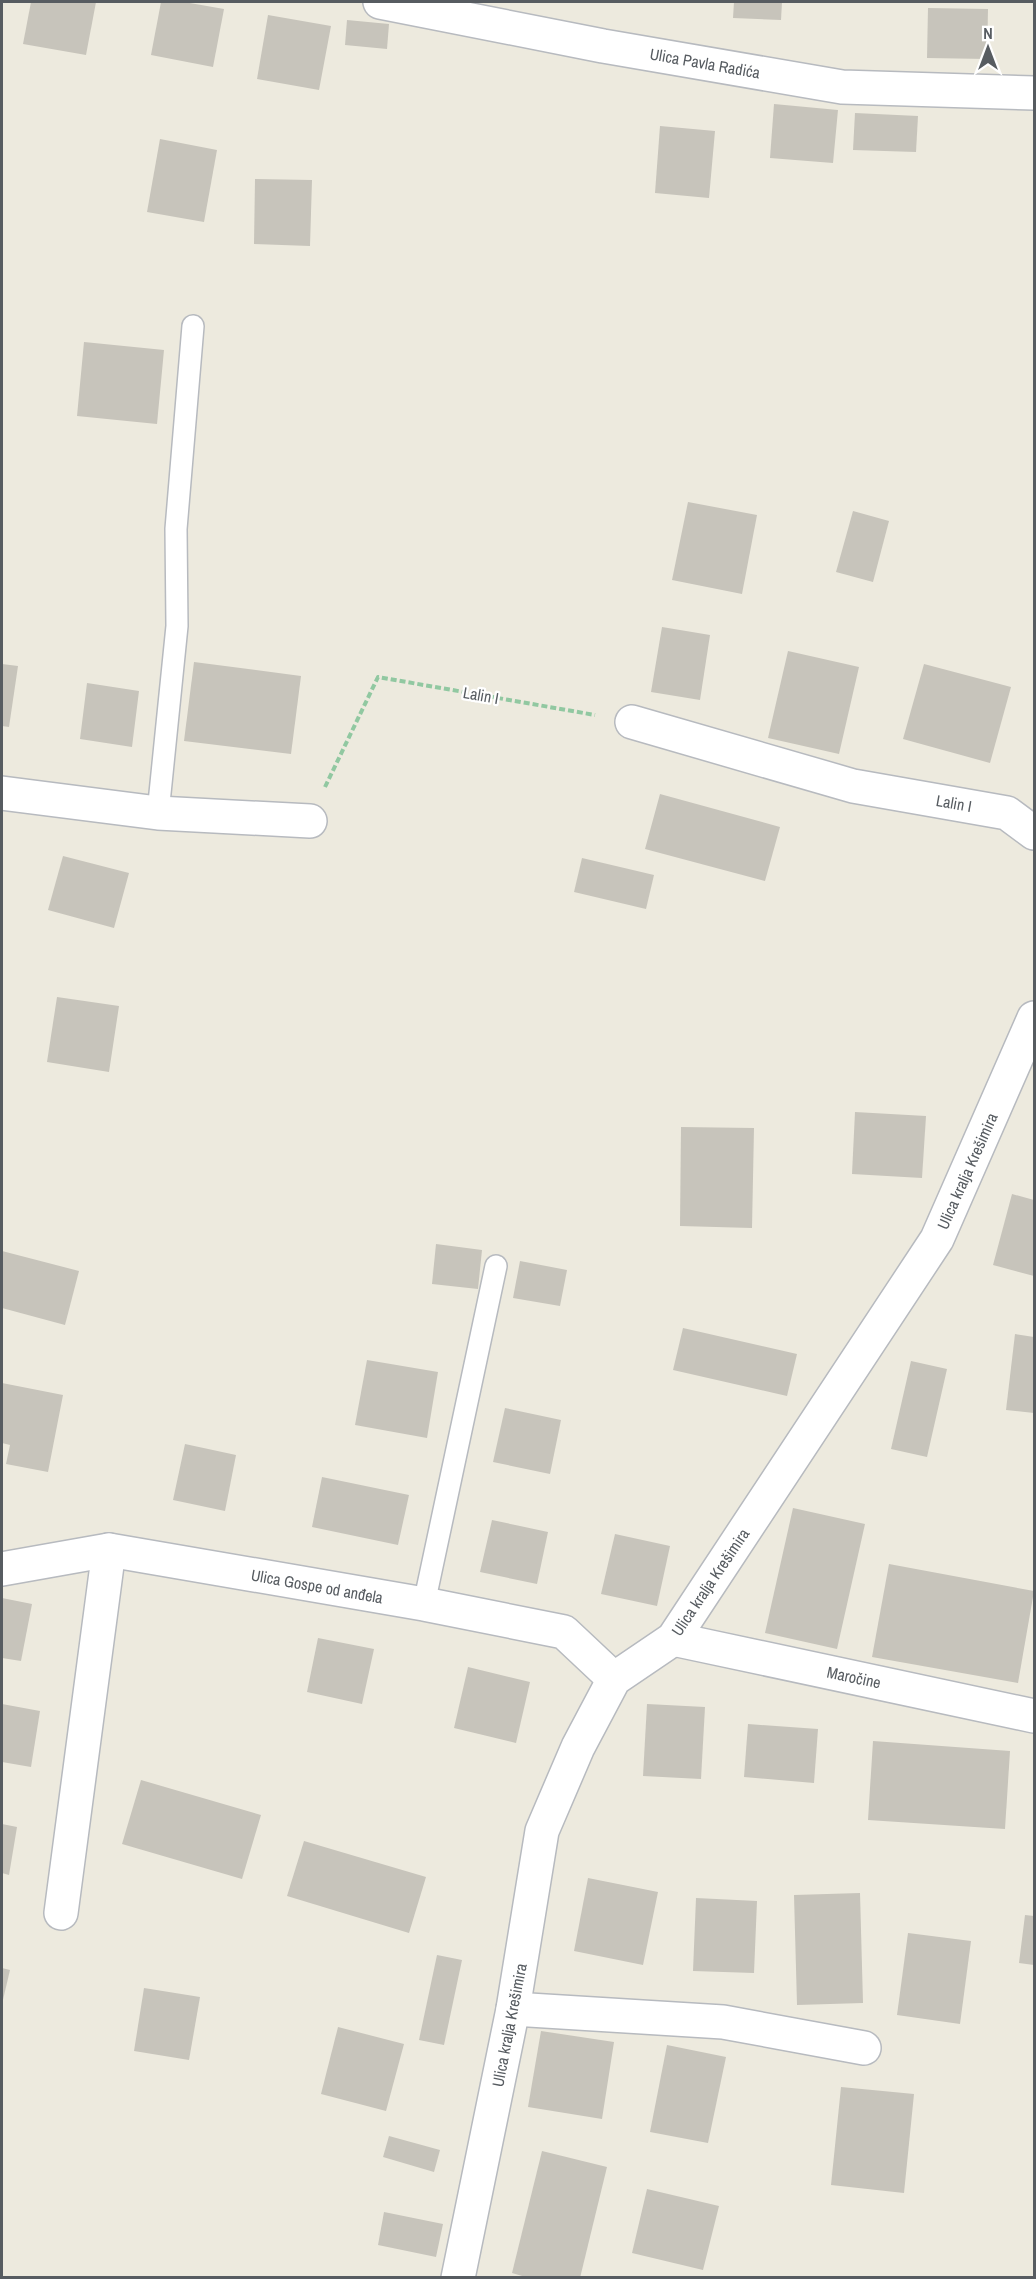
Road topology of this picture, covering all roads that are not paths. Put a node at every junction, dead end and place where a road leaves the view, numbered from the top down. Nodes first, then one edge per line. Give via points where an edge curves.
1 (380, 2) edge
2 (1035, 93) edge
3 (193, 326) dead end
4 (632, 722) road end
5 (2, 793) edge
6 (158, 813) junction
7 (310, 821) road end
8 (1035, 833) edge
9 (1035, 1018) edge
10 (496, 1266) dead end
11 (109, 1550) junction
12 (2, 1569) edge
13 (424, 1604) junction
14 (673, 1639) junction
15 (614, 1678) junction
16 (1035, 1716) edge
17 (61, 1913) dead end
18 (513, 2009) junction
19 (864, 2048) dead end
20 (458, 2277) edge

1 - 2 street, Ulica Pavla Radića via 842,87
3 - 6 lane via 176,529 177,626
4 - 8 street, Lalin I via 853,786 1007,813
5 - 6 street
6 - 7 street
9 - 14 street, Ulica kralja Krešimira via 937,1239
10 - 13 lane
11 - 12 street, Ulica Gospe od anđela
11 - 13 street, Ulica Gospe od anđela
11 - 17 street
13 - 15 street, Ulica Gospe od anđela via 564,1632
14 - 15 street, Ulica kralja Krešimira
14 - 16 street, Maročine
15 - 18 street, Ulica kralja Krešimira via 578,1747 542,1831
18 - 19 street via 723,2022
18 - 20 street, Ulica kralja Krešimira

